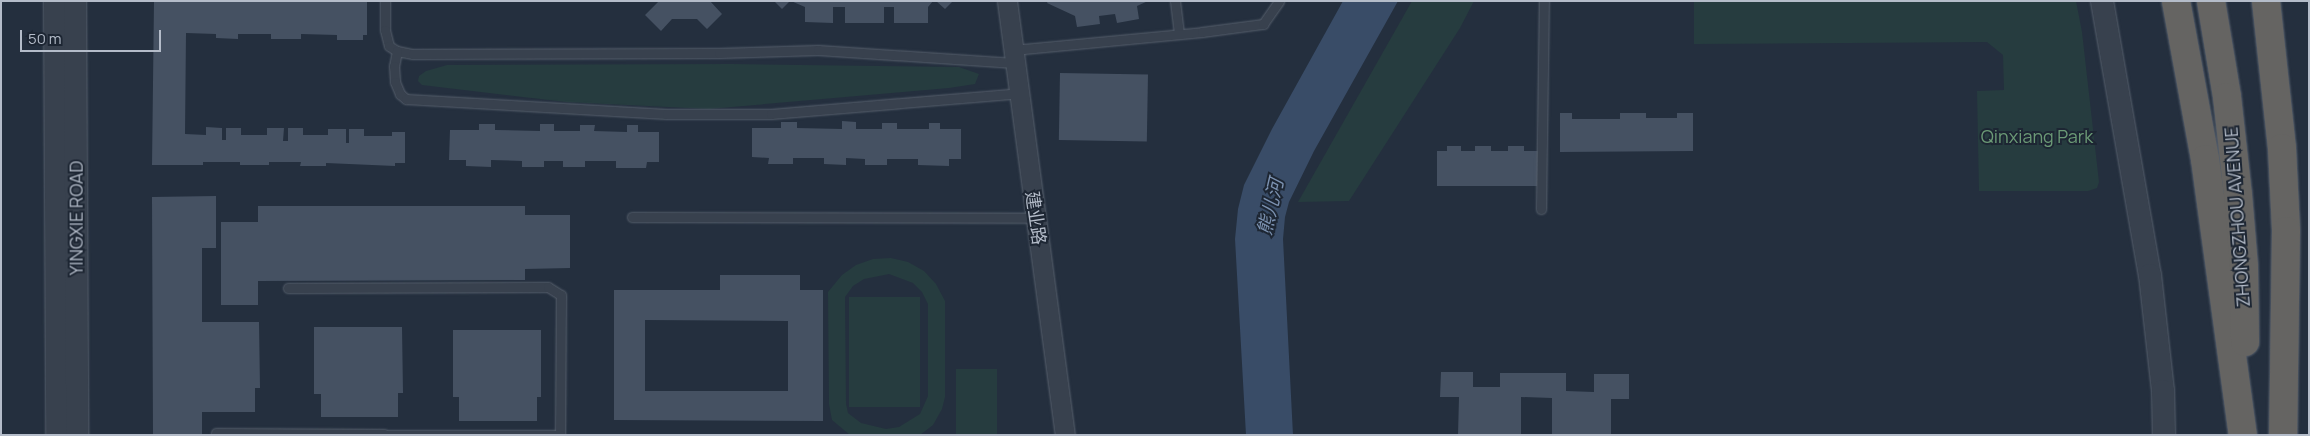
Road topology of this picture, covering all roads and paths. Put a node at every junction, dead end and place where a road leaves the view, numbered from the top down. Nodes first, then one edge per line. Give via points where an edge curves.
1 (54, 1) edge
2 (75, 1) edge
3 (385, 1) edge
4 (1007, 1) edge
5 (1175, 1) edge
6 (1279, 1) edge
7 (1544, 1) edge
8 (2102, 1) edge
9 (2176, 1) edge
10 (2211, 1) edge
11 (2266, 1) edge
12 (1179, 34) junction
13 (397, 51) junction
14 (1014, 56) junction
15 (1019, 93) junction
16 (1540, 209) dead end
17 (632, 218) dead end
18 (1036, 218) junction
19 (288, 288) dead end
20 (216, 434) dead end
21 (384, 434) edge
22 (57, 435) edge
23 (78, 435) edge
24 (1065, 435) edge
25 (2164, 435) edge
26 (2243, 435) edge
27 (2283, 435) edge

1 - 22 street, YINGXIE ROAD
2 - 23 street, YINGXIE ROAD
3 - 13 lane via 385,30 389,46
4 - 14 street, 建业路
5 - 12 lane
6 - 12 lane via 1263,24
7 - 16 lane
8 - 25 street via 2150,275 2163,391
9 - 26 highway via 2205,159
10 - 26 highway, ZHONGZHOU AVENUE via 2226,88 2238,194 2244,277
11 - 27 highway via 2282,148 2286,231
12 - 14 lane
13 - 14 lane via 442,54 818,50
13 - 15 lane via 395,82 406,99 667,114 771,114
14 - 15 street, 建业路
15 - 18 street, 建业路
17 - 18 lane
18 - 24 street, 建业路
19 - 21 lane via 548,287 561,294 560,435
20 - 21 lane

